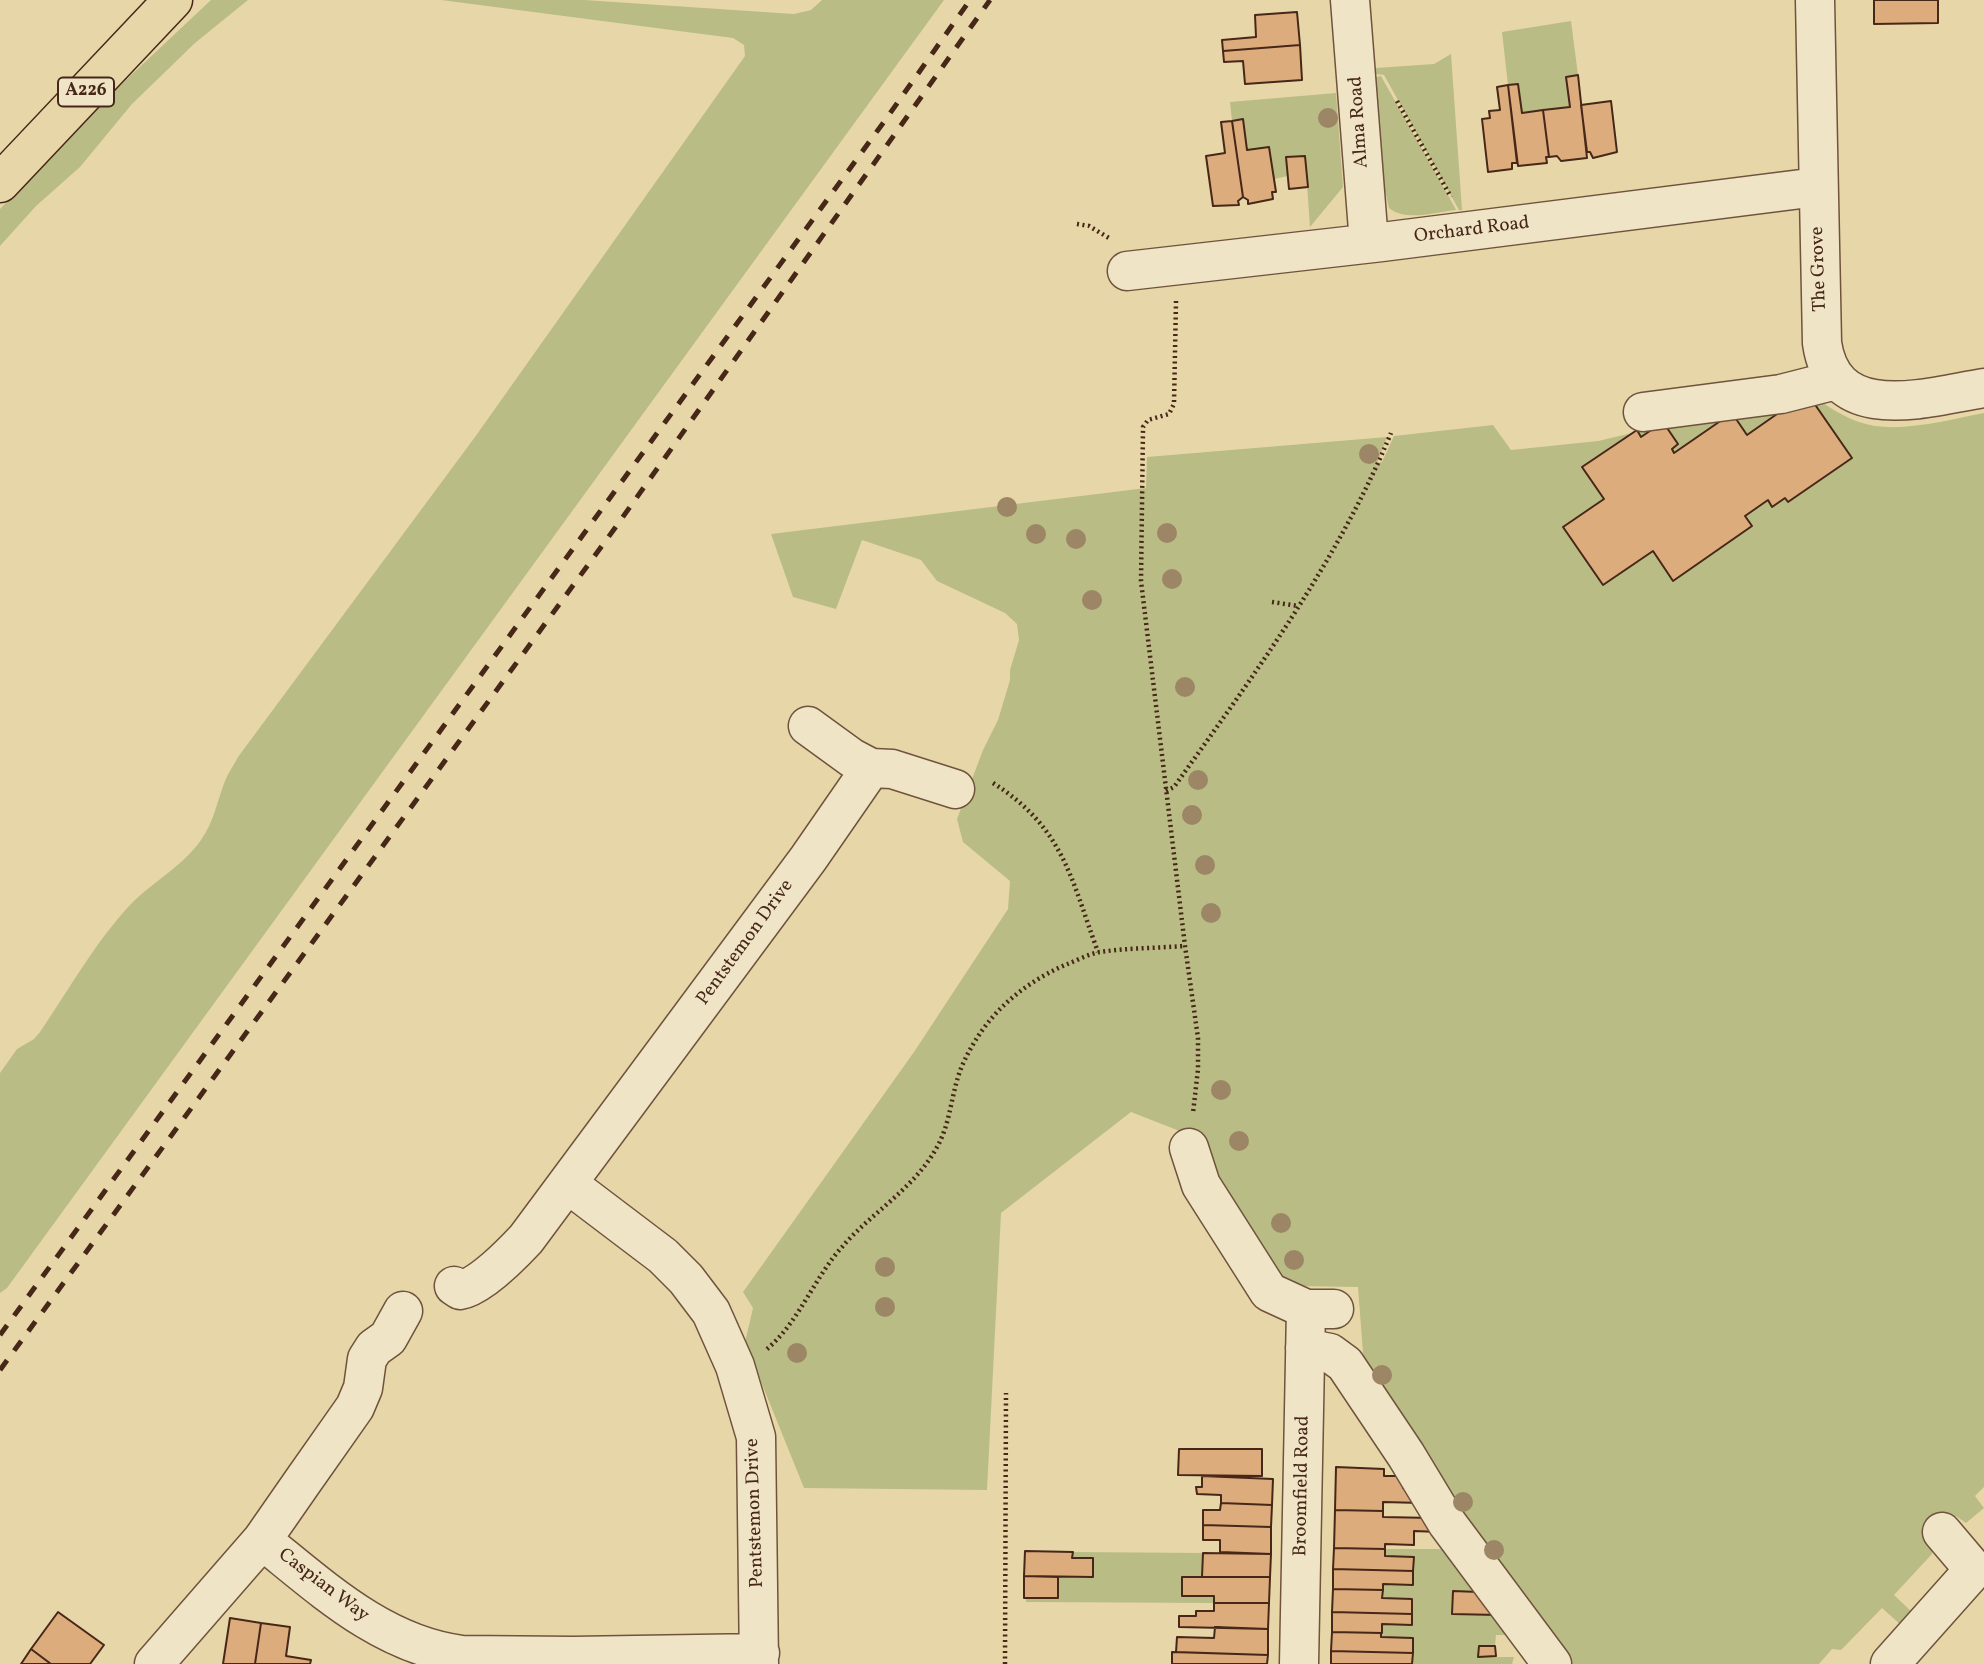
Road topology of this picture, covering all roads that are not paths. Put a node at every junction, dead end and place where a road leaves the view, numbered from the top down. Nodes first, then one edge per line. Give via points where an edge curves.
1 (173, 0) edge
2 (1350, 0) edge
3 (1815, 0) edge
4 (0, 183) edge
5 (1817, 187) junction
6 (1369, 243) junction
7 (1121, 256) road end
8 (1836, 380) junction
9 (1984, 388) edge
10 (1643, 412) dead end
11 (808, 726) dead end
12 (871, 768) junction
13 (969, 783) road end
14 (1189, 1148) road end
15 (568, 1184) junction
16 (454, 1286) dead end
17 (403, 1311) dead end
18 (1305, 1348) junction
19 (1942, 1532) dead end
20 (262, 1539) junction
21 (760, 1659) edge
22 (154, 1664) edge
23 (1299, 1664) edge
24 (1552, 1664) edge
25 (1890, 1664) edge

1 - 4 main road, A226
2 - 6 street, Alma Road
3 - 5 street, The Grove
5 - 6 street, Orchard Road
5 - 8 street, The Grove via 1822,343
6 - 7 street, Orchard Road
8 - 9 street via 1875,400 1902,401
8 - 10 street via 1781,394
11 - 12 street
12 - 13 street
12 - 15 street, Pentstemon Drive
14 - 18 street, Broomfield Road via 1201,1185 1265,1288 1276,1297 1320,1309
15 - 16 street, Pentstemon Drive via 506,1260 467,1289
15 - 21 street, Pentstemon Drive via 686,1279 710,1312 735,1366 756,1437
17 - 20 street, Caspian Way via 388,1338 367,1359 363,1388 349,1416
18 - 23 street, Broomfield Road
18 - 24 street via 1330,1353 1345,1364 1464,1548
19 - 25 street via 1972,1572
20 - 21 street, Caspian Way via 369,1622 447,1653
20 - 22 street, Caspian Way

